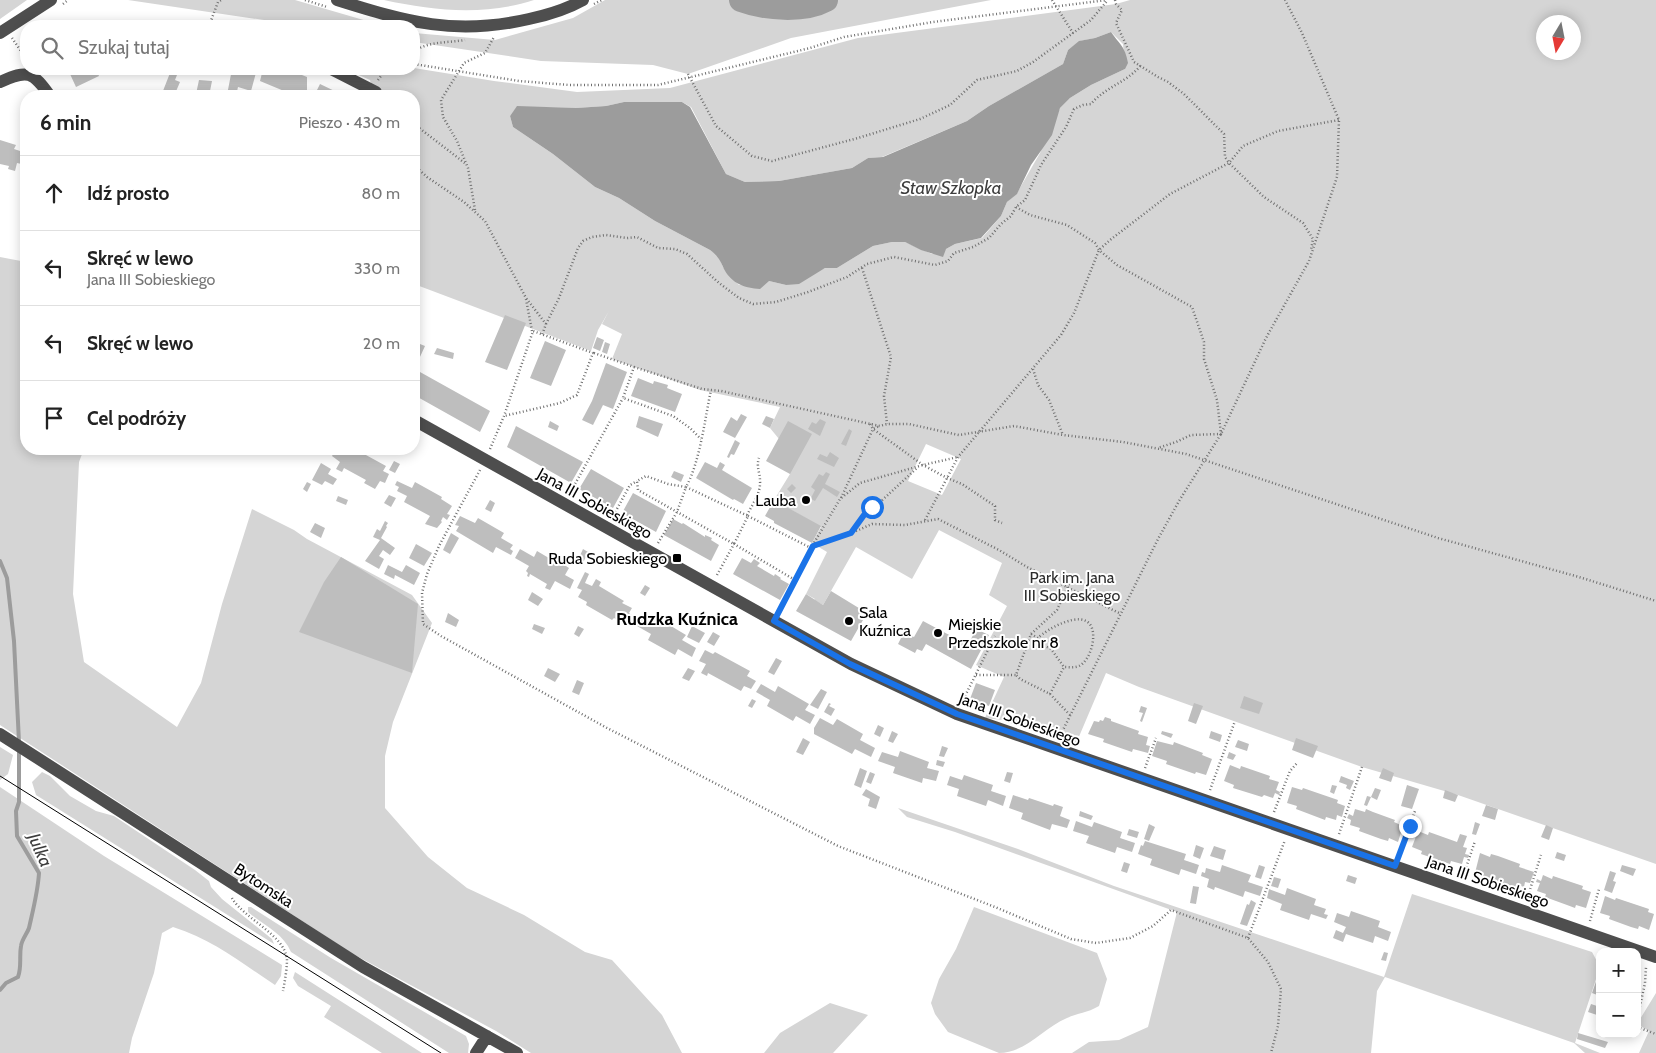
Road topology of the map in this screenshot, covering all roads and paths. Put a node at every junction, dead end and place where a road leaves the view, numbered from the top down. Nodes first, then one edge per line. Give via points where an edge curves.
1 (51, 0) edge
2 (221, 0) edge
3 (337, 0) edge
4 (583, 0) edge
5 (1052, 0) edge
6 (1108, 0) edge
7 (1115, 0) edge
8 (1285, 0) edge
9 (1056, 6) junction
10 (25, 20) edge
11 (211, 20) edge
12 (403, 20) edge
13 (420, 23) edge
14 (20, 24) edge
15 (1073, 33) junction
16 (6, 35) edge
17 (495, 35) dead end
18 (471, 40) dead end
19 (420, 47) edge
20 (20, 51) edge
21 (420, 65) edge
22 (1141, 65) junction
23 (459, 72) junction
24 (21, 75) edge
25 (36, 75) edge
26 (343, 75) edge
27 (689, 76) junction
28 (0, 82) edge
29 (46, 90) edge
30 (372, 90) edge
31 (1339, 120) junction
32 (420, 129) edge
33 (1229, 163) junction
34 (467, 165) junction
35 (420, 170) edge
36 (1016, 207) junction
37 (475, 212) junction
38 (1099, 250) junction
39 (1309, 261) junction
40 (862, 267) junction
41 (526, 298) junction
42 (546, 324) junction
43 (532, 331) junction
44 (542, 335) junction
45 (593, 353) junction
46 (634, 367) junction
47 (1032, 369) junction
48 (711, 390) junction
49 (623, 398) junction
50 (504, 416) junction
51 (420, 423) edge
52 (870, 424) junction
53 (887, 424) junction
54 (880, 426) junction
55 (873, 429) junction
56 (978, 433) junction
57 (1221, 434) junction
58 (1063, 435) junction
59 (701, 440) junction
60 (1157, 448) junction
61 (958, 457) junction
62 (759, 458) dead end
63 (485, 460) junction
64 (1204, 461) junction
65 (923, 465) junction
66 (919, 466) junction
67 (947, 478) junction
68 (637, 480) junction
69 (686, 487) junction
70 (840, 499) junction
71 (564, 504) junction
72 (677, 512) junction
73 (747, 515) junction
74 (925, 520) junction
75 (1002, 523) dead end
76 (607, 527) junction
77 (851, 533) junction
78 (734, 544) junction
79 (812, 547) junction
80 (652, 554) junction
81 (1072, 578) dead end
82 (795, 580) junction
83 (711, 586) junction
84 (1068, 588) junction
85 (1656, 601) edge
86 (1121, 614) junction
87 (774, 621) junction
88 (1031, 634) junction
89 (995, 636) dead end
90 (1038, 638) junction
91 (1064, 667) junction
92 (976, 675) junction
93 (1016, 675) junction
94 (1050, 694) junction
95 (957, 714) junction
96 (1070, 715) junction
97 (1235, 721) dead end
98 (1, 734) edge
99 (1156, 738) dead end
100 (1054, 748) junction
101 (1298, 762) dead end
102 (1362, 767) dead end
103 (1141, 779) junction
104 (1206, 801) junction
105 (1415, 811) dead end
106 (1270, 823) junction
107 (1289, 830) junction
108 (1475, 841) dead end
109 (1335, 845) junction
110 (1541, 856) dead end
111 (1395, 866) junction
112 (233, 884) junction
113 (1460, 888) junction
114 (1599, 889) dead end
115 (1523, 910) junction
116 (1587, 932) junction
117 (1248, 938) junction
118 (1652, 955) edge
119 (283, 991) dead end
120 (1641, 1002) edge
121 (1641, 1028) edge
122 (1656, 1034) edge
123 (487, 1036) junction
124 (476, 1053) edge
125 (517, 1053) edge
126 (1271, 1053) edge

1 - 10 street
2 - 11 path
3 - 12 street
4 - 13 street via 538,17 510,23 450,27
5 - 9 path
6 - 9 path
6 - 15 path via 1091,20
7 - 22 path via 1122,10 1116,23 1134,62
8 - 31 path
9 - 15 path
9 - 27 path via 844,37
14 - 16 street
15 - 27 path via 1017,70 977,80 950,105 920,119 772,161 752,156 716,126
16 - 20 path
17 - 23 path via 485,53 464,64
18 - 19 path via 437,42
21 - 23 path
22 - 33 path via 1184,94 1224,134 1225,157
22 - 36 path via 1134,73 1097,96 1092,104 1074,109 1025,200
23 - 27 path via 519,82 569,85 658,84
23 - 34 path via 440,100 443,116
24 - 28 street
25 - 29 street
26 - 30 street
31 - 33 path via 1278,131 1243,146
31 - 39 path via 1337,177
32 - 34 path
33 - 38 path via 1170,194
33 - 39 path via 1264,197 1303,223 1313,239
34 - 37 path
35 - 37 path
36 - 38 path via 1030,215 1067,225 1096,243
36 - 40 path via 989,238 954,253 948,261 935,265 894,257
37 - 41 path via 485,221
38 - 47 path via 1074,312 1061,335
38 - 57 path via 1117,265 1192,307 1204,342 1204,359 1217,400
39 - 57 path via 1266,338
40 - 42 path via 847,277 808,292 776,302 753,304 740,298 687,254 658,248 637,237 592,237 578,248
40 - 53 path via 891,357 884,396
41 - 42 path
41 - 43 path
42 - 44 path
43 - 44 path
43 - 50 path
44 - 45 path
45 - 46 path
45 - 50 path via 577,396
46 - 48 path
46 - 49 path
47 - 56 path
47 - 58 path
48 - 52 path
48 - 59 path
49 - 59 path via 673,416
49 - 71 path
50 - 63 path
51 - 63 street, Jana III Sobieskiego
52 - 54 path
52 - 55 path
53 - 54 path
53 - 56 path via 909,424 959,435
54 - 55 path
55 - 65 path
55 - 70 path
56 - 58 path via 1014,426
56 - 61 path
57 - 60 path via 1191,435
57 - 64 path
58 - 60 path
59 - 69 path
60 - 64 path
61 - 65 path
61 - 67 path
62 - 73 path via 760,482
63 - 71 street, Jana III Sobieskiego
63 - 117 path via 439,546 422,593 423,624 441,636 615,732 838,846 1071,938 1096,943 1130,938 1153,926 1171,910
64 - 85 path via 1438,538
64 - 86 path via 1179,501
65 - 66 path
65 - 67 path
66 - 70 path via 860,482
66 - 77 path via 864,515
67 - 74 path
67 - 75 path via 995,506 995,520
68 - 69 path via 646,476
68 - 72 path via 638,490
68 - 76 path via 630,485
69 - 72 path
69 - 73 path
70 - 79 path
71 - 76 street, Jana III Sobieskiego
72 - 78 path
72 - 80 path
73 - 78 path
73 - 79 path
74 - 77 path via 905,525 872,524
74 - 84 path via 938,519
76 - 80 street, Jana III Sobieskiego
77 - 79 path
78 - 82 path
78 - 83 path
79 - 82 path
80 - 83 street, Jana III Sobieskiego
81 - 84 path
82 - 87 path
83 - 87 street, Jana III Sobieskiego
84 - 86 path
84 - 88 path via 1057,610
86 - 96 path
87 - 95 street, Jana III Sobieskiego via 850,664
88 - 90 path
88 - 93 path
89 - 92 path
90 - 91 path
90 - 91 path via 1064,622 1080,620 1089,624 1093,633 1092,643 1084,663 1072,668
91 - 94 path
92 - 93 path
92 - 95 path
93 - 94 path
94 - 96 path
95 - 100 street, Jana III Sobieskiego
96 - 100 path
97 - 104 path
98 - 112 street, Bytomska
99 - 103 path
100 - 103 street, Jana III Sobieskiego
101 - 106 path via 1290,771
102 - 109 path
103 - 104 street, Jana III Sobieskiego
104 - 106 street, Jana III Sobieskiego
105 - 111 path
106 - 107 street, Jana III Sobieskiego
107 - 109 street, Jana III Sobieskiego
107 - 117 path
108 - 113 path
109 - 111 street, Jana III Sobieskiego
110 - 115 path
111 - 113 street, Jana III Sobieskiego
112 - 119 path via 232,899 277,939 285,952
112 - 123 street, Bytomska via 363,967
113 - 115 street, Jana III Sobieskiego
114 - 116 path
115 - 116 street, Jana III Sobieskiego
116 - 118 street, Jana III Sobieskiego
117 - 126 path via 1268,962 1282,989
118 - 120 path
121 - 122 path
123 - 124 street
123 - 125 street, Bytomska

